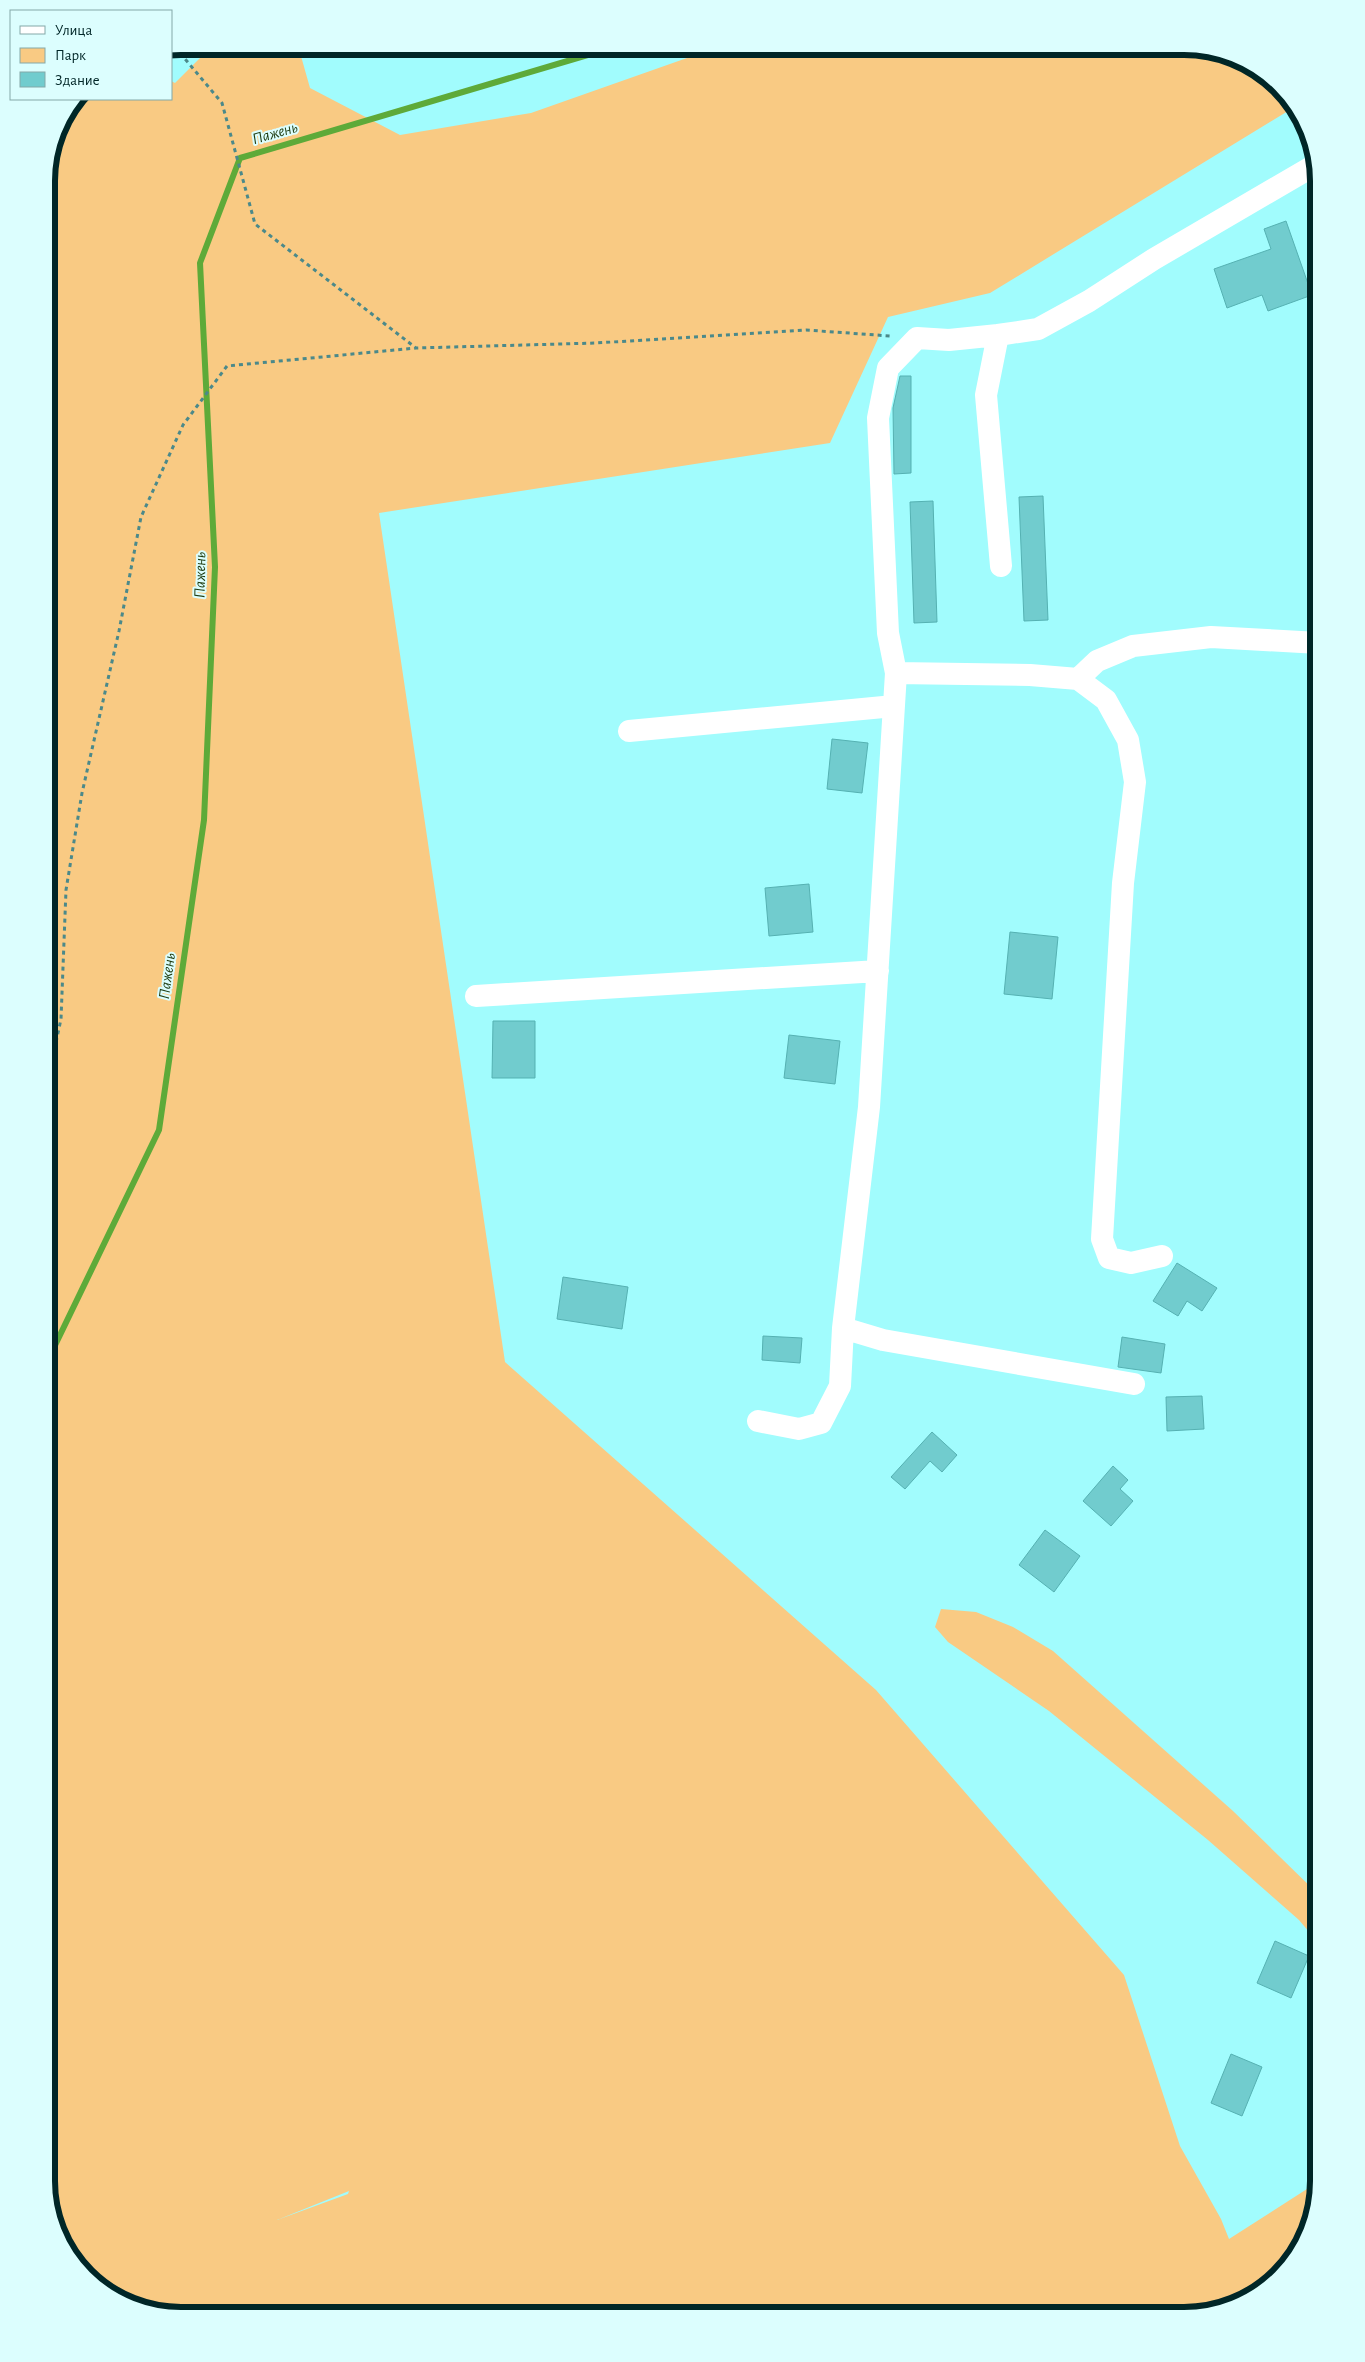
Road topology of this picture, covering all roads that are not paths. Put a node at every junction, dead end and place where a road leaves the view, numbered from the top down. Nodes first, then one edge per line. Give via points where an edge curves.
1 (1309, 168) edge
2 (998, 335) junction
3 (1001, 566) dead end
4 (1310, 642) edge
5 (896, 673) junction
6 (1078, 680) junction
7 (894, 706) junction
8 (629, 730) dead end
9 (878, 971) junction
10 (476, 996) dead end
11 (1162, 1256) dead end
12 (843, 1328) junction
13 (1134, 1384) dead end
14 (758, 1421) dead end

1 - 2 street via 1038,329
2 - 3 street via 986,396
2 - 5 street via 949,340 917,338 888,368 878,418 888,634
4 - 6 street via 1211,637 1133,646 1096,661
5 - 6 street via 1030,675
5 - 7 street
6 - 11 street via 1106,700 1128,740 1134,782 1123,884 1102,1239 1109,1258 1130,1263
7 - 8 street
7 - 9 street
9 - 10 street
9 - 12 street via 869,1107
12 - 13 street via 883,1340
12 - 14 street via 840,1386 821,1423 799,1429

